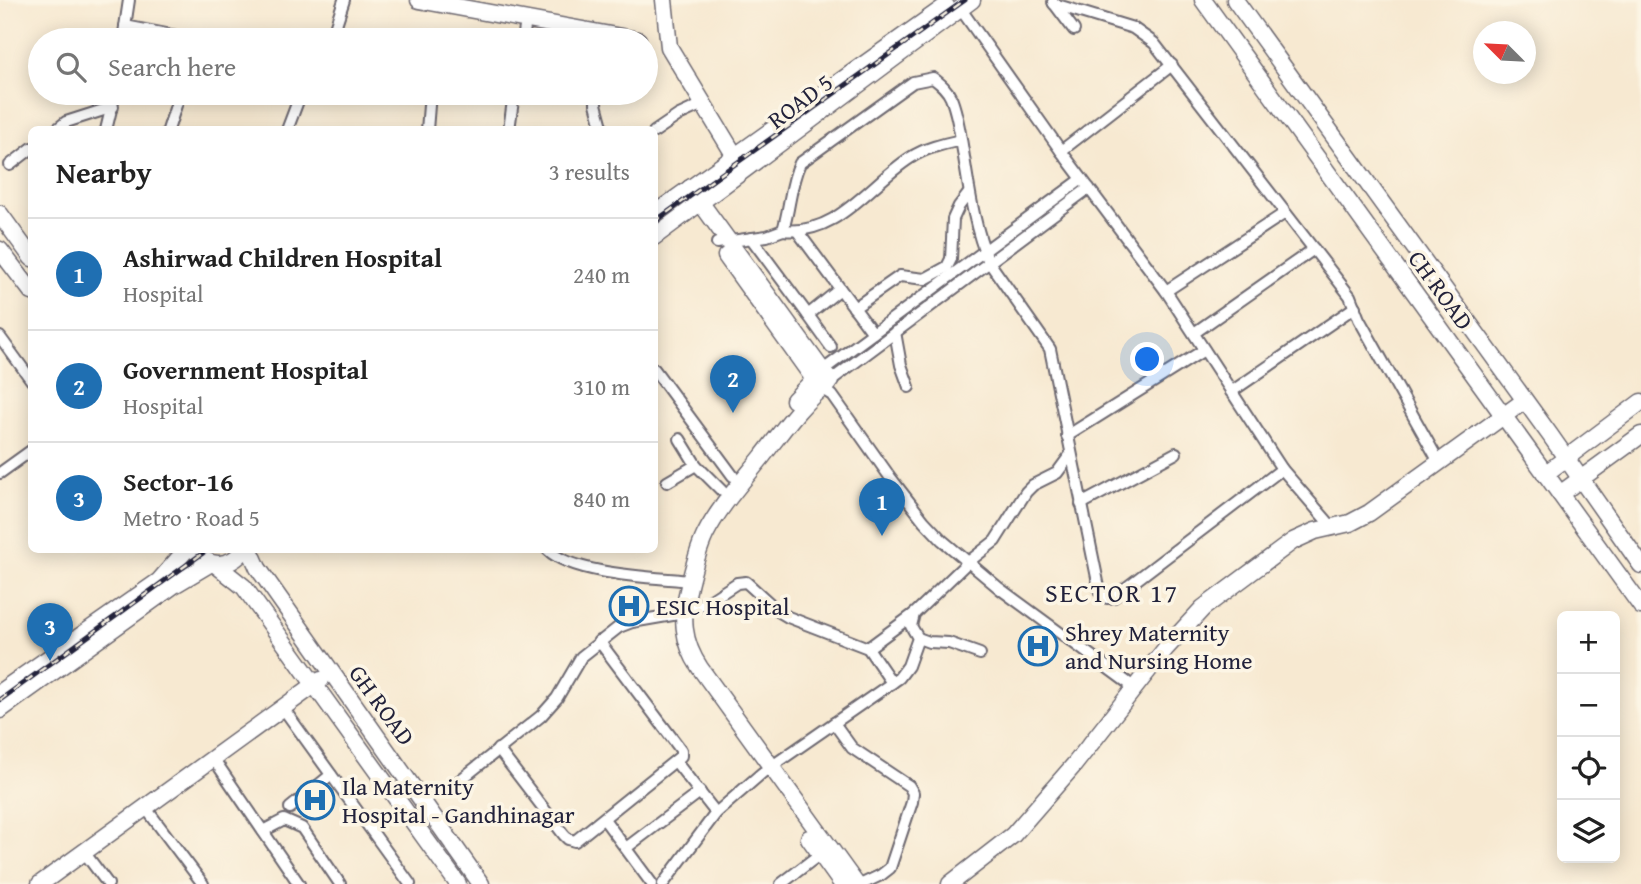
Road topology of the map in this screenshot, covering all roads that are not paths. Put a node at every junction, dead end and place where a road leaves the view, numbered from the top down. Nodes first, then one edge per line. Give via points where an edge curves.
1 (129, 0) edge
2 (344, 0) edge
3 (419, 0) edge
4 (664, 0) edge
5 (1203, 0) edge
6 (1235, 0) edge
7 (1053, 2) edge
8 (962, 3) edge
9 (526, 20) junction
10 (125, 26) joint
11 (135, 28) edge
12 (334, 28) edge
13 (525, 28) edge
14 (562, 28) edge
15 (1074, 30) dead end
16 (658, 45) edge
17 (669, 47) junction
18 (1172, 65) junction
19 (703, 104) junction
20 (176, 105) edge
21 (296, 105) edge
22 (429, 105) edge
23 (513, 105) edge
24 (596, 105) edge
25 (113, 107) joint
26 (77, 118) junction
27 (62, 126) edge
28 (84, 126) edge
29 (108, 126) edge
30 (169, 126) edge
31 (289, 126) edge
32 (427, 126) edge
33 (510, 126) edge
34 (602, 126) edge
35 (658, 129) edge
36 (961, 140) junction
37 (28, 151) edge
38 (1061, 151) junction
39 (10, 165) dead end
40 (740, 165) junction
41 (1085, 184) junction
42 (686, 191) junction
43 (969, 193) junction
44 (697, 207) junction
45 (658, 211) edge
46 (1285, 213) junction
47 (0, 214) edge
48 (783, 230) junction
49 (798, 232) junction
50 (658, 234) edge
51 (751, 238) junction
52 (723, 242) junction
53 (1314, 249) junction
54 (0, 250) edge
55 (28, 252) edge
56 (987, 257) junction
57 (28, 287) edge
58 (840, 289) junction
59 (1166, 290) junction
60 (1354, 307) junction
61 (854, 308) junction
62 (808, 315) junction
63 (895, 332) junction
64 (873, 333) junction
65 (1194, 333) junction
66 (0, 337) edge
67 (831, 347) dead end
68 (1204, 350) junction
69 (658, 374) edge
70 (28, 376) edge
71 (823, 382) junction
72 (909, 387) dead end
73 (1231, 392) junction
74 (1524, 401) junction
75 (1641, 402) edge
76 (1503, 415) junction
77 (1641, 435) edge
78 (1067, 436) junction
79 (680, 439) dead end
80 (28, 453) edge
81 (1177, 453) dead end
82 (1071, 454) junction
83 (1567, 458) junction
84 (1439, 462) junction
85 (696, 465) junction
86 (1282, 469) junction
87 (0, 473) edge
88 (1545, 474) junction
89 (733, 476) junction
90 (1580, 480) junction
91 (667, 482) dead end
92 (722, 491) junction
93 (1560, 494) junction
94 (1081, 504) junction
95 (1333, 528) junction
96 (183, 553) edge
97 (198, 553) edge
98 (241, 553) edge
99 (251, 553) edge
100 (552, 553) edge
101 (967, 563) junction
102 (213, 564) junction
103 (1641, 565) edge
104 (685, 580) junction
105 (1641, 606) edge
106 (679, 614) junction
107 (914, 614) junction
108 (918, 638) junction
109 (598, 641) junction
110 (869, 648) junction
111 (980, 654) dead end
112 (331, 672) junction
113 (892, 683) junction
114 (313, 685) junction
115 (1135, 688) junction
116 (0, 692) edge
117 (282, 708) junction
118 (0, 710) edge
119 (834, 723) junction
120 (498, 750) junction
121 (213, 758) junction
122 (676, 762) junction
123 (767, 770) junction
124 (331, 775) junction
125 (459, 780) dead end
126 (700, 792) junction
127 (145, 807) junction
128 (290, 808) dead end
129 (716, 813) junction
130 (604, 818) junction
131 (263, 831) junction
132 (625, 848) junction
133 (825, 850) junction
134 (84, 852) junction
135 (40, 884) edge
136 (108, 884) edge
137 (203, 884) edge
138 (299, 884) edge
139 (341, 884) edge
140 (410, 884) edge
141 (457, 884) edge
142 (481, 884) edge
143 (652, 884) edge
144 (663, 884) edge
145 (781, 884) edge
146 (842, 884) edge
147 (856, 884) edge
148 (862, 884) edge
149 (950, 884) edge

1 - 10 street
2 - 12 street
3 - 9 street
4 - 17 street
5 - 76 street, CH ROAD
6 - 74 street, CH ROAD
7 - 15 street
7 - 18 street via 1133,28 1154,43
8 - 38 street
8 - 40 street, ROAD 5
9 - 13 street
9 - 14 street
10 - 11 street
16 - 17 street
17 - 19 street
18 - 38 street
18 - 46 street
19 - 35 street
19 - 40 street
20 - 30 street
21 - 31 street
22 - 32 street
23 - 33 street
24 - 34 street
25 - 26 street
25 - 29 street
26 - 27 street
26 - 28 street
36 - 43 street
36 - 48 street via 944,86 933,78 913,82 800,163
36 - 49 street via 911,157 833,219
37 - 39 street
38 - 41 street
40 - 42 street, ROAD 5
40 - 44 street, ROAD 5
41 - 56 street
41 - 59 street
42 - 44 street
42 - 45 street, ROAD 5
43 - 56 street
43 - 61 street via 953,219 947,267 925,279 900,276
44 - 50 street, ROAD 5
44 - 52 street
46 - 53 street
46 - 59 street
47 - 55 street
48 - 49 street
48 - 51 street
49 - 58 street
51 - 52 street
51 - 62 street
52 - 71 street
53 - 60 street
53 - 65 street
54 - 57 street
56 - 63 street
56 - 64 street
56 - 78 street via 1050,349
58 - 61 street
58 - 62 street
59 - 65 street
60 - 73 street
60 - 84 street
61 - 64 street
62 - 67 street
63 - 71 street
63 - 72 street
64 - 71 street
65 - 68 street
66 - 70 street
68 - 73 street
68 - 78 street
69 - 89 street
71 - 89 street
71 - 101 street via 924,521
71 - 104 street via 720,512
73 - 86 street
74 - 76 street
74 - 83 street, CH ROAD
75 - 83 street
76 - 84 street
76 - 88 street, CH ROAD
77 - 90 street
78 - 82 street
79 - 85 street
80 - 87 street
81 - 94 street
82 - 94 street
82 - 101 street via 1057,473 1026,492 1000,535
83 - 88 street
83 - 90 street, CH ROAD
84 - 95 street via 1369,513
85 - 91 street
85 - 92 street
86 - 94 street via 1114,597 1100,592
86 - 95 street
88 - 93 street, CH ROAD
89 - 92 street
90 - 93 street
90 - 103 street, CH ROAD
92 - 104 street via 694,535
93 - 105 street, CH ROAD
95 - 115 street via 1293,541 1203,608
96 - 116 street via 159,580
97 - 102 street, GH ROAD
98 - 102 street via 232,561
99 - 112 street, GH ROAD
100 - 104 street via 559,559 612,572
101 - 107 street
101 - 115 street
102 - 114 street, GH ROAD via 244,587
102 - 118 street via 174,585
104 - 106 street
106 - 109 street via 632,622
106 - 110 street via 746,582 788,617
106 - 123 street via 674,634 679,655
107 - 108 street via 911,625
107 - 110 street
108 - 111 street
108 - 113 street via 908,666
109 - 120 street via 581,657 541,716
109 - 122 street via 681,750
110 - 113 street
112 - 114 street
112 - 142 street, GH ROAD
113 - 119 street
114 - 117 street
114 - 141 street, GH ROAD
115 - 149 street via 1013,835
117 - 121 street
117 - 124 street
119 - 123 street
119 - 148 street via 852,748 913,793 890,868
120 - 125 street
120 - 130 street via 568,839 575,841
121 - 127 street
121 - 131 street
122 - 126 street
122 - 130 street
123 - 129 street
123 - 133 street
124 - 128 street
124 - 140 street
126 - 129 street
126 - 132 street
127 - 134 street
127 - 137 street
129 - 144 street
130 - 132 street
131 - 138 street
131 - 139 street via 284,820 302,828
132 - 143 street
133 - 145 street
133 - 146 street
133 - 147 street
134 - 135 street
134 - 136 street

